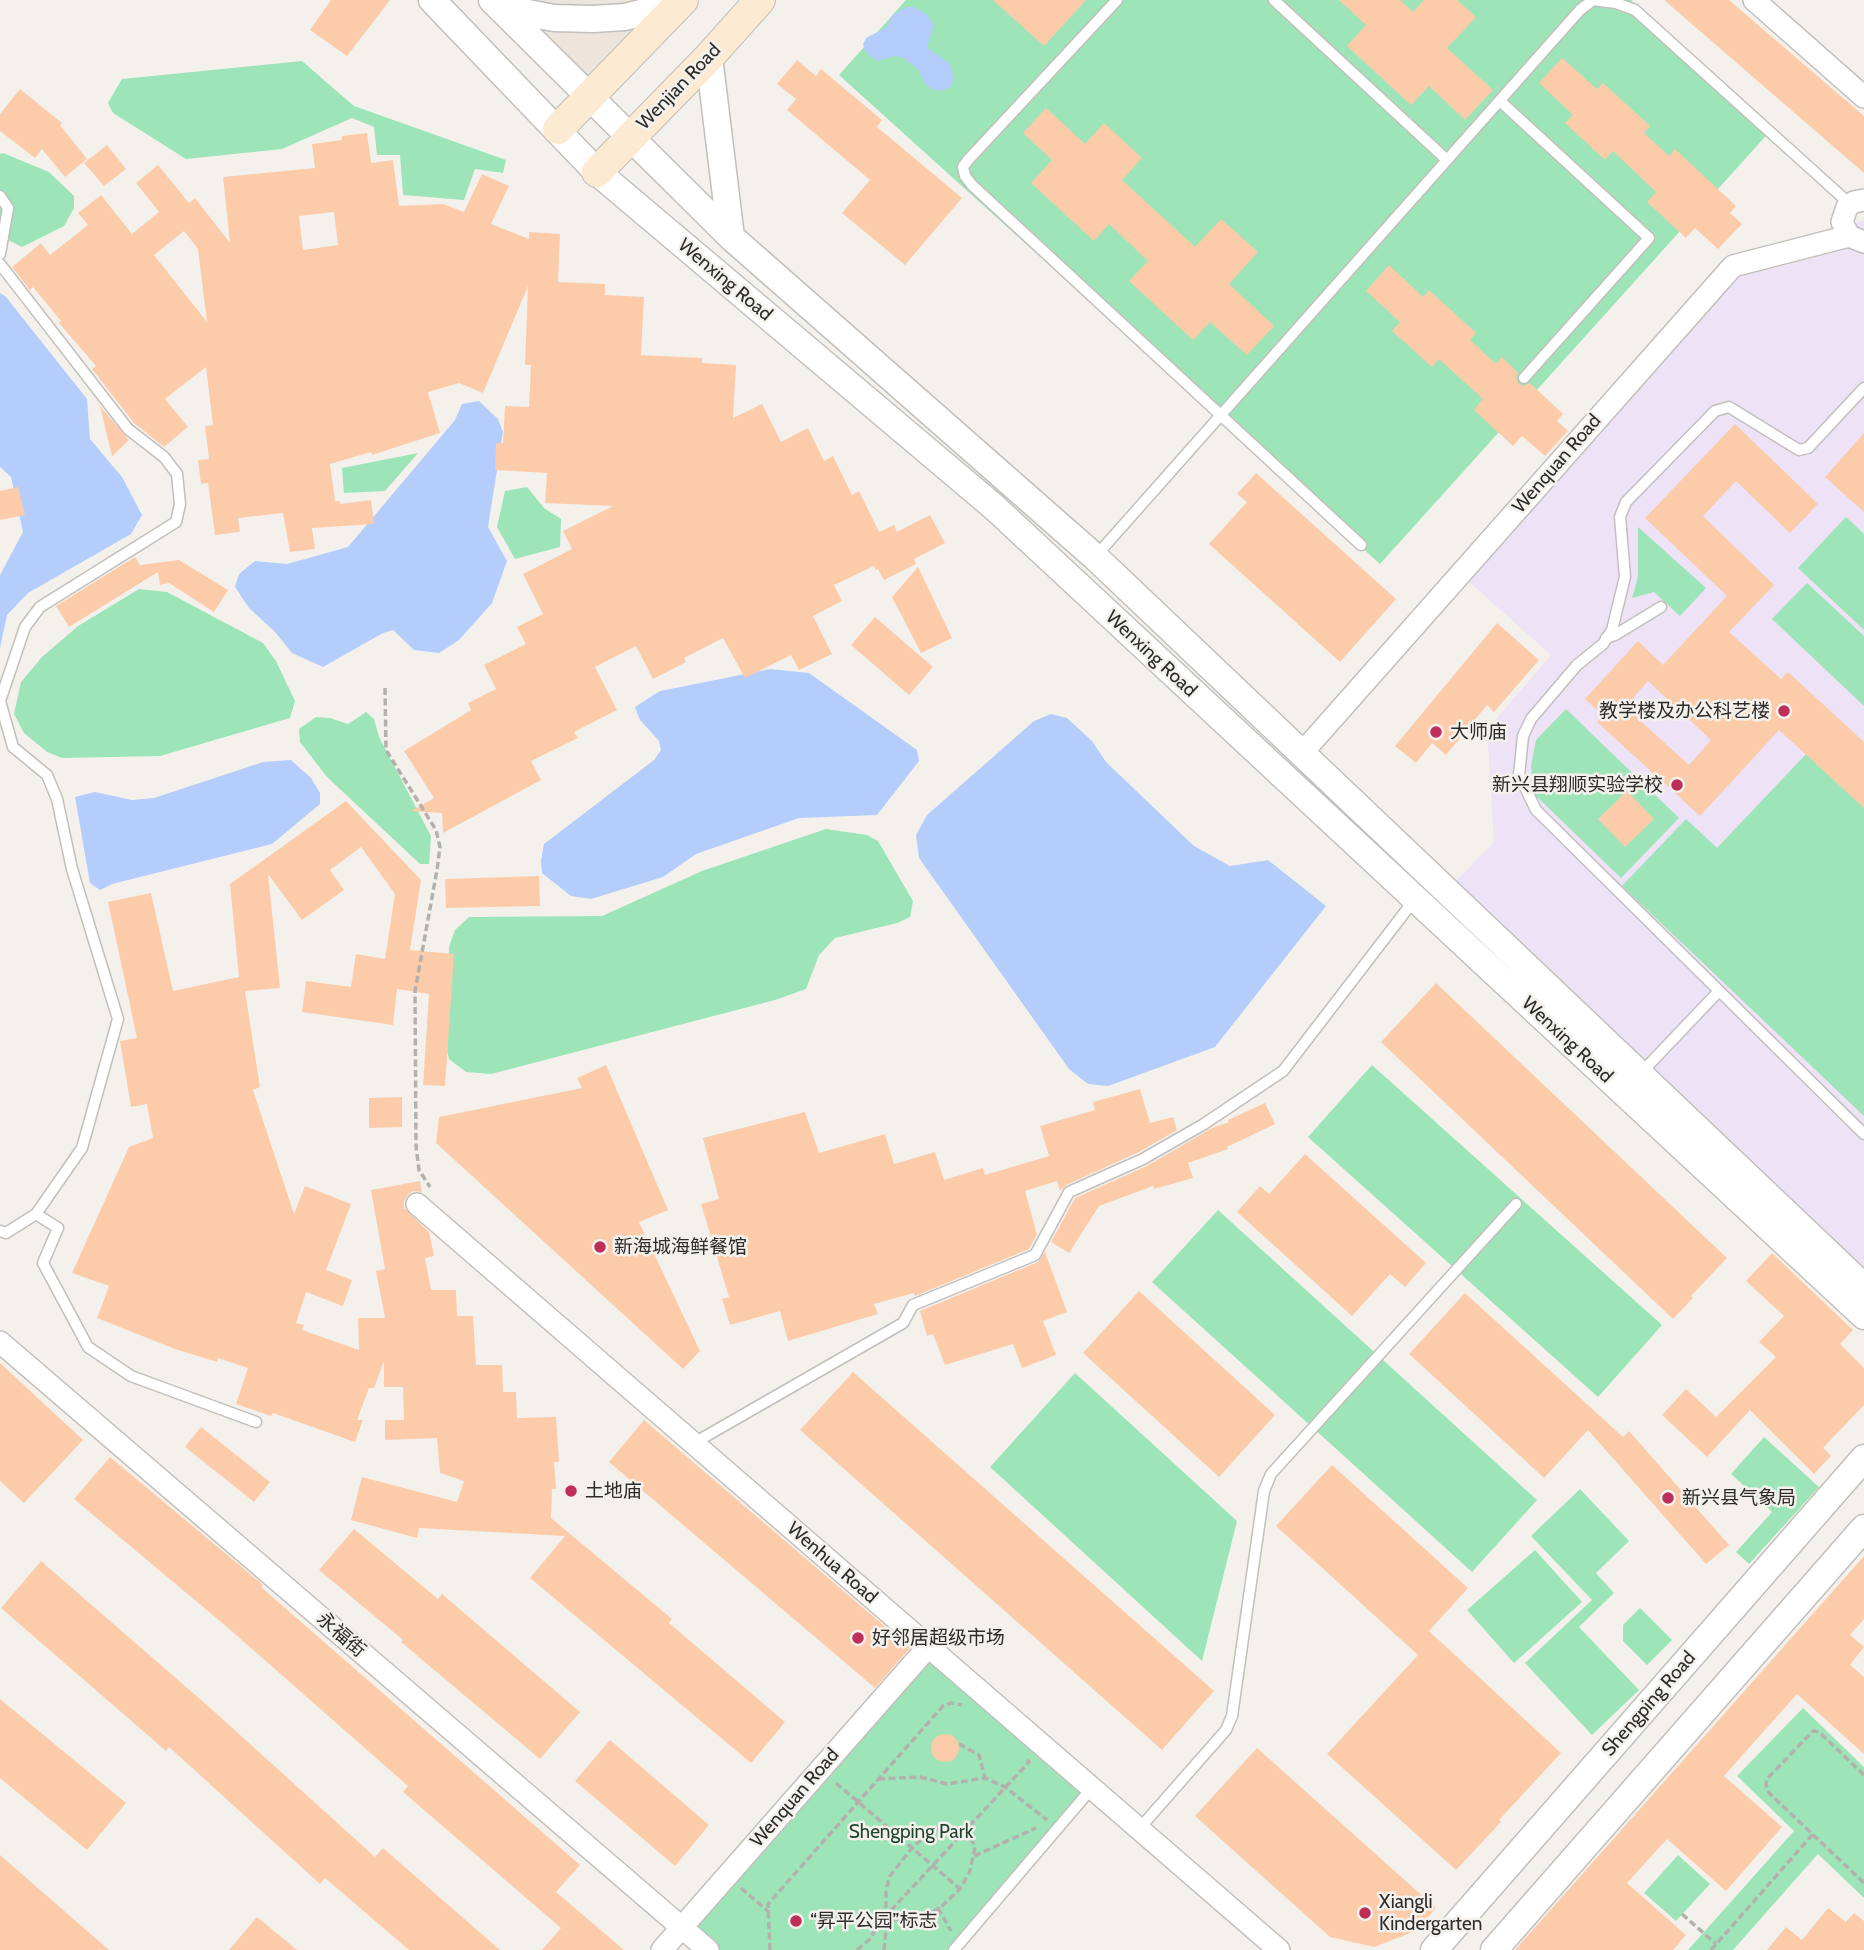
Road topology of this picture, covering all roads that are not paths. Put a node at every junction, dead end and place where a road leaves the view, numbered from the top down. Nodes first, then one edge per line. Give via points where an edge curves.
1 (432, 0) edge
2 (760, 0) edge
3 (1117, 0) edge
4 (1274, 0) edge
5 (1754, 0) edge
6 (682, 2) edge
7 (496, 4) edge
8 (709, 57) junction
9 (590, 97) junction
10 (1864, 97) edge
11 (1500, 101) junction
12 (558, 129) junction
13 (631, 137) junction
14 (1447, 160) junction
15 (597, 172) junction
16 (0, 196) edge
17 (1857, 202) edge
18 (731, 237) junction
19 (1859, 243) edge
20 (0, 254) edge
21 (0, 264) edge
22 (1524, 378) dead end
23 (1864, 388) edge
24 (1221, 415) junction
25 (1361, 545) dead end
26 (1095, 557) junction
27 (1661, 607) dead end
28 (1606, 638) junction
29 (0, 701) edge
30 (1303, 753) junction
31 (1415, 899) junction
32 (1466, 910) junction
33 (1448, 929) junction
34 (1719, 991) junction
35 (1640, 1073) junction
36 (1864, 1134) edge
37 (417, 1204) dead end
38 (1516, 1204) dead end
39 (36, 1214) junction
40 (0, 1231) edge
41 (1833, 1258) junction
42 (1864, 1273) edge
43 (1864, 1287) edge
44 (1864, 1316) edge
45 (0, 1342) edge
46 (256, 1422) dead end
47 (694, 1443) junction
48 (1864, 1458) edge
49 (1864, 1528) edge
50 (928, 1647) junction
51 (1092, 1788) junction
52 (1139, 1829) junction
53 (682, 1927) junction
54 (956, 1948) edge
55 (662, 1950) edge
56 (708, 1950) edge
57 (1279, 1950) edge
58 (1434, 1950) edge
59 (1494, 1950) edge

1 - 12 street, Wenxing Road
2 - 8 main road, Wenjian Road
3 - 24 lane via 963,167 965,176
4 - 14 lane
5 - 10 street
6 - 7 street via 593,19 554,18
6 - 9 main road
7 - 9 street, Wenxing Road
8 - 13 main road, Wenjian Road
8 - 18 street
9 - 12 main road
9 - 13 street, Wenxing Road
11 - 14 lane
11 - 17 lane via 1580,10 1592,0 1616,3 1634,10
11 - 22 lane via 1649,238
12 - 15 street, Wenxing Road
13 - 15 main road, Wenjian Road
13 - 18 street, Wenxing Road
14 - 24 lane
15 - 31 street, Wenxing Road via 994,508
16 - 20 lane via 8,208
17 - 19 street, Wenquan Road via 1843,214 1842,222
18 - 26 street, Wenxing Road
19 - 30 street, Wenquan Road via 1733,266
21 - 29 lane via 128,429 164,457 177,474 180,504 176,522 40,607 25,627
23 - 28 lane via 1808,449 1799,450 1729,407 1715,411 1626,502 1620,517 1625,577
24 - 25 lane
24 - 26 lane
26 - 30 street, Wenxing Road
27 - 28 lane
28 - 34 lane via 1531,719 1523,736 1519,775 1536,810
29 - 39 lane via 13,747 47,775 57,799 72,869 118,1019 82,1149
30 - 32 street, Wenxing Road
31 - 33 street, Wenxing Road
31 - 47 lane via 1283,1071 1143,1159 1069,1192 1035,1255 913,1305 903,1323
32 - 33 street
32 - 35 street, Wenxing Road
33 - 44 street, Wenxing Road
34 - 35 lane
34 - 36 lane
35 - 41 street, Wenxing Road
37 - 47 street, Wenhua Road
38 - 52 lane via 1271,1474 1264,1491 1232,1716 1226,1730
39 - 40 lane via 6,1233
39 - 46 lane via 58,1228 43,1263 88,1347 131,1376
41 - 42 street
41 - 43 street, Wenxing Road
45 - 53 street, 永福街
47 - 50 street, Wenhua Road
48 - 58 street, Shengping Road
49 - 59 street
50 - 51 street, Wenhua Road
50 - 53 street, Wenquan Road
51 - 52 street, Wenhua Road
51 - 54 lane
52 - 57 street, Wenhua Road
53 - 55 street, Wenquan Road
53 - 56 street, 永福街

